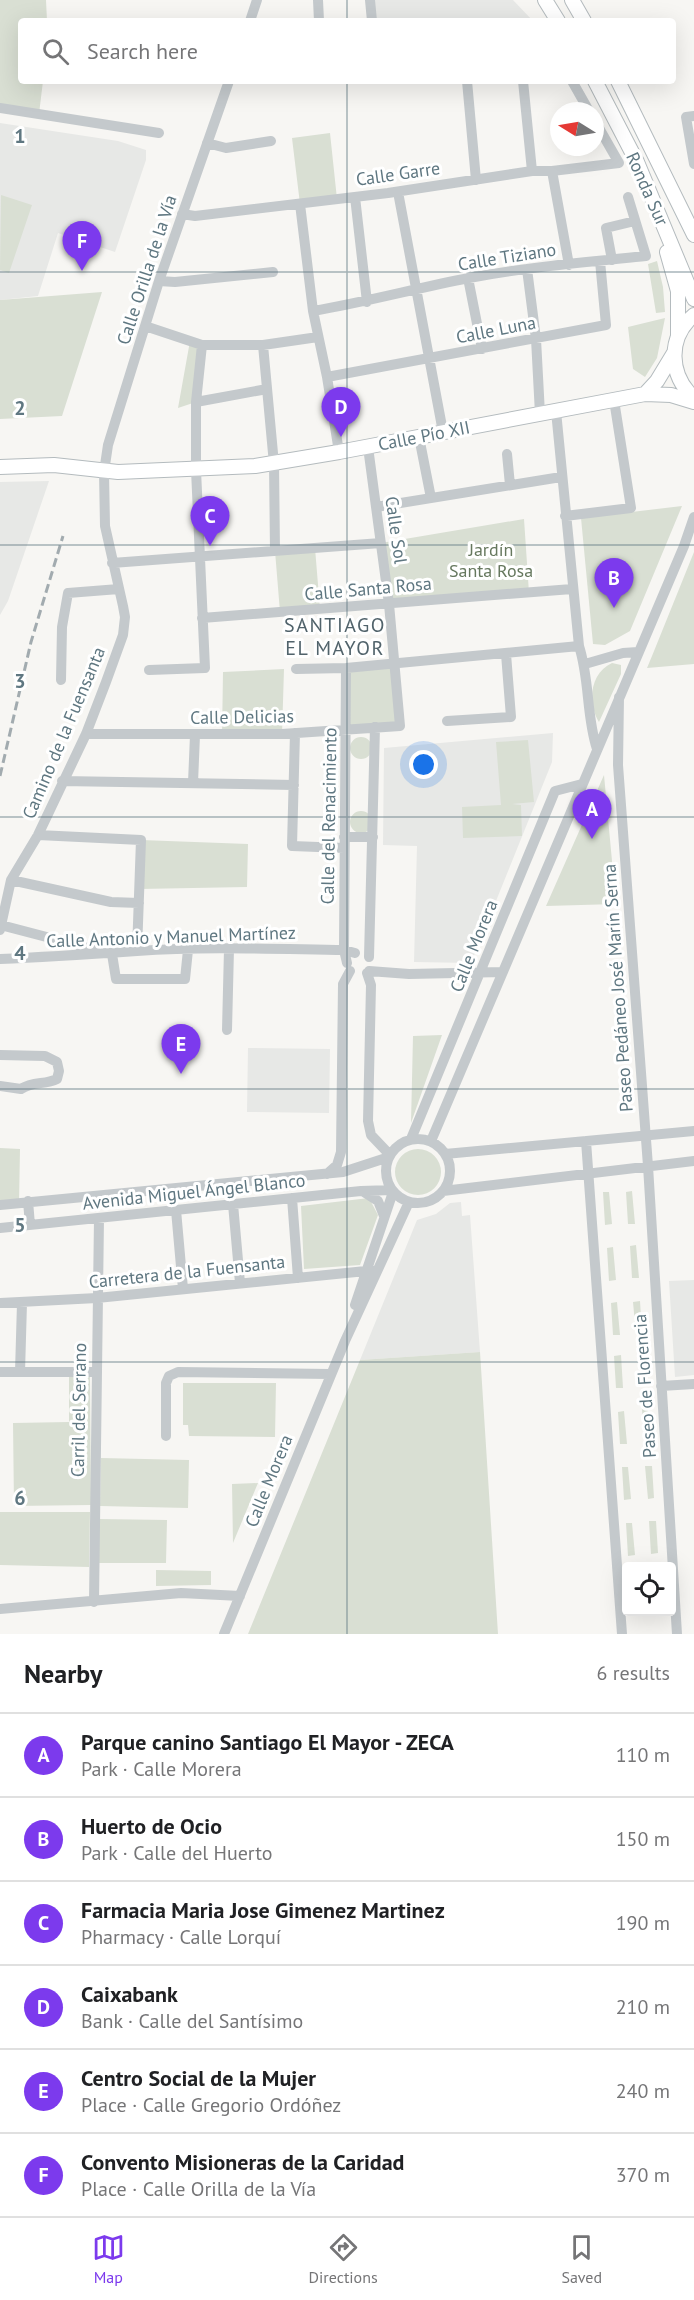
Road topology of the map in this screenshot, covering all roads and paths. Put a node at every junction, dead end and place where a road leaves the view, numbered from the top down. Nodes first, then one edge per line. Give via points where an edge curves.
1 (257, 0) edge
2 (318, 0) edge
3 (370, 0) edge
4 (545, 0) edge
5 (572, 0) edge
6 (251, 18) edge
7 (319, 18) edge
8 (372, 18) edge
9 (556, 18) edge
10 (582, 18) edge
11 (228, 84) edge
12 (467, 84) edge
13 (523, 84) edge
14 (574, 84) edge
15 (597, 84) edge
16 (619, 84) edge
17 (585, 102) edge
18 (0, 108) edge
19 (690, 117) edge
20 (159, 134) dead end
21 (604, 137) edge
22 (271, 141) dead end
23 (207, 143) junction
24 (637, 162) junction
25 (694, 164) edge
26 (532, 171) junction
27 (552, 171) junction
28 (476, 180) junction
29 (398, 192) junction
30 (355, 197) junction
31 (628, 197) dead end
32 (300, 204) junction
33 (182, 214) junction
34 (635, 221) junction
35 (694, 234) edge
36 (612, 260) junction
37 (600, 261) junction
38 (569, 265) junction
39 (527, 269) junction
40 (273, 272) dead end
41 (468, 278) junction
42 (159, 281) junction
43 (418, 290) junction
44 (694, 299) edge
45 (367, 302) junction
46 (313, 310) junction
47 (694, 315) edge
48 (145, 326) junction
49 (678, 335) junction
50 (318, 338) junction
51 (536, 339) junction
52 (202, 345) junction
53 (263, 345) junction
54 (482, 349) junction
55 (674, 353) junction
56 (429, 360) junction
57 (327, 377) junction
58 (267, 389) junction
59 (645, 394) junction
60 (614, 400) junction
61 (694, 400) edge
62 (196, 402) junction
63 (556, 411) junction
64 (540, 414) junction
65 (443, 432) junction
66 (419, 437) junction
67 (368, 447) junction
68 (339, 452) junction
69 (507, 454) dead end
70 (274, 464) junction
71 (0, 467) edge
72 (196, 470) junction
73 (104, 472) junction
74 (561, 477) junction
75 (510, 485) junction
76 (431, 498) junction
77 (376, 507) junction
78 (565, 516) junction
79 (694, 517) edge
80 (690, 535) edge
81 (381, 543) junction
82 (275, 551) junction
83 (201, 556) junction
84 (112, 563) junction
85 (572, 588) junction
86 (119, 589) junction
87 (389, 604) junction
88 (202, 618) junction
89 (579, 646) junction
90 (639, 652) junction
91 (506, 654) junction
92 (395, 663) junction
93 (585, 664) junction
94 (345, 668) junction
95 (296, 669) dead end
96 (149, 670) dead end
97 (61, 680) dead end
98 (619, 697) junction
99 (447, 721) dead end
100 (399, 726) joint
101 (375, 727) junction
102 (346, 730) junction
103 (295, 733) junction
104 (86, 734) junction
105 (195, 735) junction
106 (597, 749) junction
107 (618, 765) junction
108 (62, 781) junction
109 (193, 783) junction
110 (582, 784) junction
111 (294, 785) junction
112 (38, 835) junction
113 (373, 837) junction
114 (344, 843) junction
115 (11, 880) junction
116 (139, 903) junction
117 (1, 928) edge
118 (229, 949) junction
119 (188, 950) junction
120 (137, 951) junction
121 (349, 951) junction
122 (112, 954) junction
123 (369, 957) junction
124 (0, 959) edge
125 (349, 967) junction
126 (368, 972) junction
127 (482, 972) junction
128 (503, 972) junction
129 (227, 1030) dead end
130 (0, 1055) edge
131 (0, 1086) edge
132 (694, 1131) edge
133 (645, 1136) junction
134 (411, 1139) junction
135 (431, 1141) junction
136 (586, 1141) junction
137 (445, 1154) junction
138 (389, 1156) junction
139 (694, 1161) edge
140 (648, 1166) junction
141 (588, 1173) junction
142 (327, 1174) junction
143 (266, 1179) junction
144 (361, 1191) junction
145 (393, 1191) junction
146 (443, 1191) junction
147 (292, 1198) junction
148 (268, 1201) junction
149 (28, 1202) junction
150 (409, 1202) junction
151 (232, 1204) junction
152 (0, 1205) edge
153 (176, 1210) junction
154 (384, 1216) junction
155 (99, 1218) junction
156 (30, 1225) junction
157 (0, 1228) edge
158 (372, 1271) junction
159 (298, 1278) junction
160 (240, 1283) junction
161 (183, 1289) junction
162 (97, 1298) junction
163 (0, 1303) edge
164 (21, 1303) junction
165 (0, 1372) edge
166 (23, 1372) junction
167 (97, 1372) junction
168 (330, 1374) junction
169 (694, 1384) edge
170 (661, 1386) junction
171 (166, 1436) dead end
172 (240, 1596) junction
173 (94, 1602) junction
174 (0, 1609) edge
175 (224, 1634) edge
176 (622, 1634) edge
177 (677, 1634) edge

1 - 6 street
2 - 7 street
3 - 8 street
4 - 9 main road
5 - 10 main road
11 - 23 street, Calle Orilla de la Vía
12 - 28 street
13 - 26 street
14 - 17 street
15 - 24 main road, Ronda Sur
16 - 35 main road, Ronda Sur
18 - 20 street
19 - 25 street
21 - 27 street, Calle Garre via 619,163
22 - 23 street via 226,148
23 - 33 street, Calle Orilla de la Vía
24 - 44 main road, Ronda Sur
24 - 49 main road via 675,276
26 - 27 street, Calle Garre
26 - 28 street, Calle Garre
27 - 38 street
28 - 29 street, Calle Garre
29 - 30 street, Calle Garre
29 - 43 street
30 - 32 street, Calle Garre
30 - 45 street
31 - 34 street, Calle Tiziano
32 - 33 street, Calle Garre via 195,216
32 - 46 street
33 - 42 street, Calle Orilla de la Vía
34 - 36 street via 606,228
34 - 36 street, Calle Tiziano via 646,256
36 - 37 street, Calle Tiziano
37 - 38 street, Calle Tiziano
37 - 51 street, Calle Luna via 606,326
38 - 39 street, Calle Tiziano
39 - 41 street, Calle Tiziano
39 - 51 street
40 - 42 street
41 - 43 street, Calle Tiziano
41 - 54 street
42 - 48 street, Calle Orilla de la Vía
43 - 45 street, Calle Tiziano
43 - 56 street
45 - 46 street, Calle Tiziano
46 - 50 street
47 - 49 main road
48 - 52 street
48 - 73 street, Calle Orilla de la Vía via 108,445
49 - 55 main road
50 - 53 street
50 - 57 street
51 - 54 street, Calle Luna
51 - 64 street
52 - 53 street
52 - 62 street
53 - 58 street
54 - 56 street, Calle Luna
55 - 59 main road
55 - 61 main road via 678,378
56 - 57 street, Calle Luna
56 - 65 street
57 - 68 street
58 - 62 street
58 - 70 street
59 - 60 main road, Calle Pío XII
59 - 61 main road, Calle Pío XII
60 - 63 main road, Calle Pío XII
60 - 78 street via 632,508
62 - 72 street
63 - 64 main road, Calle Pío XII
63 - 74 street
64 - 65 main road, Calle Pío XII
65 - 66 main road, Calle Pío XII
66 - 67 main road, Calle Pío XII
66 - 76 street
67 - 68 main road, Calle Pío XII
67 - 77 street, Calle Sol
68 - 70 main road, Calle Pío XII
69 - 75 street
70 - 72 main road, Calle Pío XII
70 - 82 street
71 - 73 main road, Calle Pío XII via 59,465
72 - 73 main road, Calle Pío XII
72 - 83 street
73 - 84 street, Camino de la Fuensanta via 105,526
74 - 75 street
74 - 78 street
75 - 76 street
76 - 77 street
77 - 81 street, Calle Sol
78 - 85 street
79 - 80 street, Calle Morera
80 - 90 street, Calle Morera
81 - 82 street
81 - 87 street, Calle Sol
82 - 83 street
83 - 84 street
83 - 88 street
84 - 86 street, Camino de la Fuensanta
85 - 87 street, Calle Santa Rosa
85 - 89 street
86 - 97 street via 68,593 62,627
86 - 104 street, Camino de la Fuensanta via 125,617 123,635
87 - 88 street, Calle Santa Rosa
87 - 92 street, Calle Sol
88 - 96 street via 205,668
89 - 91 street
89 - 93 street
90 - 93 street
90 - 98 street, Calle Morera
91 - 92 street
91 - 99 street via 511,717
92 - 94 street
92 - 100 street, Calle Sol
93 - 106 street via 590,728
94 - 95 street
94 - 102 street, Calle del Renacimiento
98 - 106 street, Calle Morera
98 - 107 street, Paseo Pedáneo José Marín Serna
100 - 101 street, Calle Delicias
101 - 102 street, Calle Delicias
101 - 113 street
102 - 103 street, Calle Delicias
102 - 114 street, Calle del Renacimiento
103 - 105 street, Calle Delicias
103 - 111 street
104 - 105 street, Calle Delicias
104 - 108 street, Camino de la Fuensanta
105 - 109 street
106 - 107 street via 612,756
106 - 110 street, Calle Morera
107 - 133 street, Paseo Pedáneo José Marín Serna
108 - 109 street
108 - 112 street, Camino de la Fuensanta
109 - 111 street
110 - 127 street, Calle Morera via 555,791
110 - 128 street, Calle Morera
111 - 114 street via 292,846
112 - 115 street, Camino de la Fuensanta
112 - 116 street via 141,840
113 - 114 street
113 - 123 street
114 - 121 street, Calle del Renacimiento
115 - 116 street via 111,902
115 - 117 street, Camino de la Fuensanta
116 - 120 street
117 - 122 street
118 - 119 street, Calle Antonio y Manuel Martínez
118 - 121 street, Calle Antonio y Manuel Martínez
118 - 129 street
119 - 120 street, Calle Antonio y Manuel Martínez
119 - 122 street via 185,979 116,979
120 - 122 street, Calle Antonio y Manuel Martínez
121 - 123 street
121 - 125 street, Calle del Renacimiento
122 - 124 street, Calle Antonio y Manuel Martínez
123 - 126 street
125 - 126 street via 358,976
125 - 142 street, Calle del Renacimiento via 343,984 341,1152 337,1165
126 - 127 street
126 - 138 street via 368,1121 371,1134
127 - 128 street
127 - 134 street, Calle Morera
128 - 135 street, Calle Morera
130 - 131 street via 45,1056 57,1062 59,1071 57,1079 51,1082 29,1083 21,1089
132 - 133 street
133 - 136 street
133 - 140 street, Paseo de Florencia
134 - 135 street
134 - 138 street
135 - 137 street
136 - 137 street
136 - 141 street
137 - 146 street via 450,1173
138 - 142 street, Avenida Miguel Ángel Blanco via 366,1166
138 - 145 street via 386,1170
139 - 140 street
140 - 141 street
140 - 170 street, Paseo de Florencia
141 - 146 street
141 - 176 street
142 - 143 street, Avenida Miguel Ángel Blanco
143 - 148 street
143 - 149 street, Avenida Miguel Ángel Blanco
144 - 145 street, Avenida Miguel Ángel Blanco
144 - 147 street, Avenida Miguel Ángel Blanco
144 - 154 street via 378,1201
145 - 150 street
145 - 154 street, Calle Morera
146 - 150 street via 428,1201
147 - 148 street, Avenida Miguel Ángel Blanco
147 - 159 street
148 - 151 street, Avenida Miguel Ángel Blanco
149 - 152 street, Avenida Miguel Ángel Blanco
149 - 156 street
150 - 158 street, Calle Morera
151 - 153 street, Avenida Miguel Ángel Blanco
151 - 160 street
153 - 155 street, Avenida Miguel Ángel Blanco
153 - 161 street
154 - 158 street, Calle Morera
155 - 156 street, Avenida Miguel Ángel Blanco
155 - 162 street, Carril del Serrano
156 - 157 street, Avenida Miguel Ángel Blanco
158 - 159 street, Carretera de la Fuensanta
158 - 168 street, Calle Morera
159 - 160 street, Carretera de la Fuensanta
160 - 161 street, Carretera de la Fuensanta
161 - 162 street, Carretera de la Fuensanta
162 - 164 street, Carretera de la Fuensanta
162 - 167 street, Carril del Serrano
163 - 164 street, Carretera de la Fuensanta
164 - 166 street
165 - 166 street
166 - 167 street
167 - 173 street, Carril del Serrano
168 - 171 street via 178,1372 169,1376 166,1383
168 - 172 street, Calle Morera
169 - 170 street
170 - 177 street, Paseo de Florencia
172 - 173 street via 181,1593
172 - 175 street, Calle Morera
173 - 174 street

